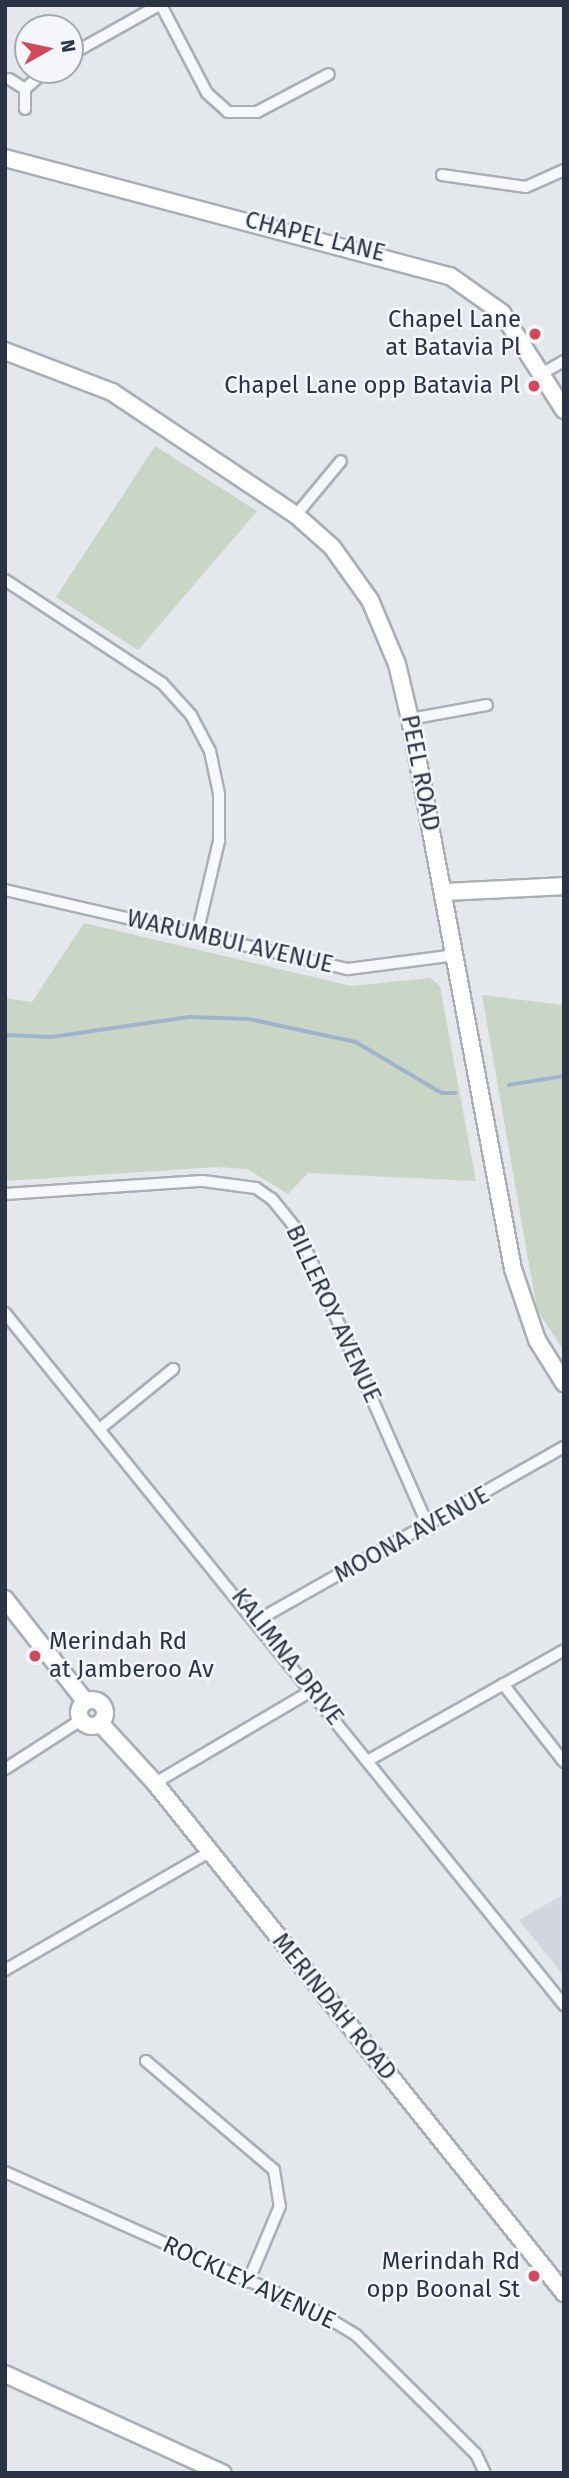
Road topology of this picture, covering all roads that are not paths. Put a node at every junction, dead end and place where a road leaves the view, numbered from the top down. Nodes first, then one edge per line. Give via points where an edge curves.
1 (160, 5) edge
2 (84, 47) edge
3 (329, 74) dead end
4 (9, 79) dead end
5 (31, 84) edge
6 (25, 89) junction
7 (25, 109) dead end
8 (5, 158) edge
9 (564, 170) edge
10 (442, 174) dead end
11 (5, 351) edge
12 (564, 361) edge
13 (543, 373) junction
14 (564, 410) edge
15 (341, 461) dead end
16 (296, 515) junction
17 (5, 580) edge
18 (487, 705) dead end
19 (410, 719) junction
20 (564, 886) edge
21 (5, 890) edge
22 (443, 892) junction
23 (197, 934) junction
24 (456, 955) junction
25 (5, 1194) edge
26 (5, 1313) edge
27 (173, 1369) dead end
28 (564, 1383) edge
29 (102, 1427) junction
30 (564, 1447) edge
31 (429, 1528) junction
32 (5, 1599) edge
33 (258, 1620) junction
34 (564, 1650) edge
35 (503, 1684) junction
36 (311, 1691) junction
37 (85, 1701) junction
38 (81, 1720) junction
39 (100, 1723) junction
40 (369, 1759) junction
41 (564, 1762) edge
42 (5, 1769) edge
43 (155, 1783) junction
44 (209, 1852) junction
45 (5, 1970) edge
46 (564, 2005) edge
47 (146, 2061) dead end
48 (5, 2172) edge
49 (248, 2282) junction
50 (564, 2293) edge
51 (5, 2374) edge
52 (222, 2473) edge
53 (485, 2473) edge

1 - 2 street
1 - 3 street via 207,93 228,112 257,112
4 - 6 street
5 - 6 street
6 - 7 street
8 - 13 street, CHAPEL LANE via 435,269 494,304
9 - 10 street via 526,187
11 - 16 street, PEEL ROAD via 112,392
12 - 13 street
13 - 14 street, CHAPEL LANE
15 - 16 street
16 - 19 street, PEEL ROAD via 332,547 370,600 397,664
17 - 23 street via 162,683 191,715 210,751 219,794 219,841
18 - 19 street
19 - 22 street, PEEL ROAD
20 - 22 street
21 - 23 street, WARUMBUI AVENUE
22 - 24 street, PEEL ROAD
23 - 24 street, WARUMBUI AVENUE via 362,971
24 - 28 street, PEEL ROAD via 513,1269 537,1340
25 - 31 street, BILLEROY AVENUE via 203,1181 256,1188 272,1199 298,1231
26 - 29 street, KALIMNA DRIVE
27 - 29 street
29 - 33 street, KALIMNA DRIVE
30 - 31 street, MOONA AVENUE
31 - 33 street, MOONA AVENUE
32 - 37 street
33 - 36 street, KALIMNA DRIVE
34 - 35 street
35 - 40 street
35 - 41 street
36 - 40 street, KALIMNA DRIVE
36 - 43 street
37 - 38 street
37 - 39 street, MERINDAH ROAD via 103,1706
38 - 39 street
38 - 42 street
39 - 43 street, MERINDAH ROAD
40 - 46 street, KALIMNA DRIVE
43 - 44 street, MERINDAH ROAD
44 - 45 street
44 - 50 street, MERINDAH ROAD
47 - 49 street via 274,2170 280,2206
48 - 49 street, ROCKLEY AVENUE
49 - 53 street, ROCKLEY AVENUE via 356,2335 475,2455
51 - 52 street

